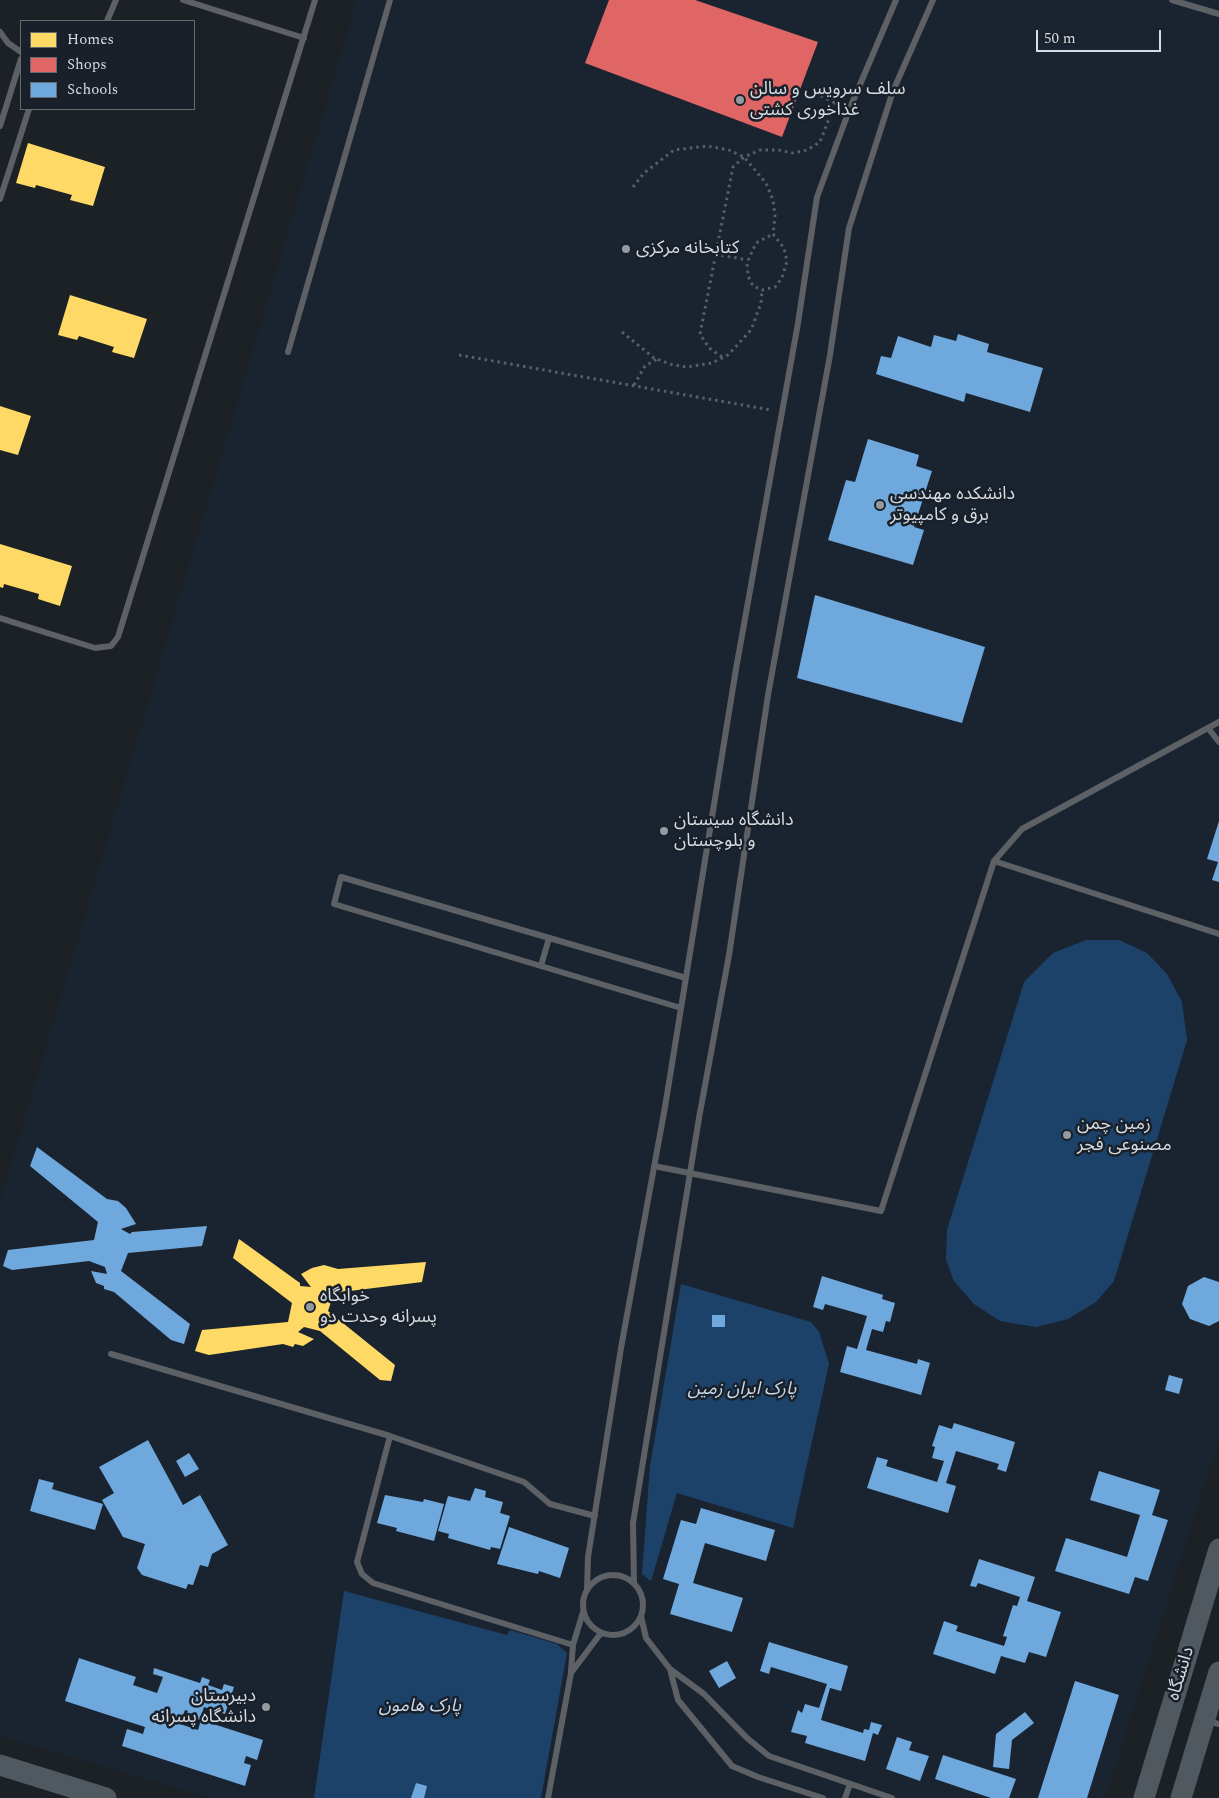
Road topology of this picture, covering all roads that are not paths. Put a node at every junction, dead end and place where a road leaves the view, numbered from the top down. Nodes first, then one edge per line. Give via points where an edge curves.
1 (116, 0) edge
2 (183, 0) edge
3 (315, 0) edge
4 (390, 0) edge
5 (896, 0) edge
6 (933, 0) edge
7 (1172, 0) edge
8 (1219, 14) edge
9 (107, 20) edge
10 (0, 32) edge
11 (304, 38) junction
12 (20, 51) edge
13 (20, 61) edge
14 (29, 110) edge
15 (0, 126) edge
16 (0, 199) edge
17 (288, 352) dead end
18 (0, 618) edge
19 (1219, 722) edge
20 (1208, 728) junction
21 (1219, 742) edge
22 (994, 861) junction
23 (1219, 934) edge
24 (549, 938) junction
25 (542, 966) junction
26 (686, 978) junction
27 (681, 1008) junction
28 (654, 1166) junction
29 (690, 1172) junction
30 (111, 1354) dead end
31 (390, 1436) junction
32 (595, 1516) junction
33 (1218, 1555) edge
34 (634, 1583) junction
35 (587, 1588) junction
36 (583, 1612) junction
37 (641, 1616) junction
38 (601, 1633) junction
39 (573, 1645) junction
40 (670, 1669) junction
41 (1219, 1672) edge
42 (570, 1673) junction
43 (1212, 1720) edge
44 (0, 1765) edge
45 (850, 1784) junction
46 (106, 1798) edge
47 (548, 1798) edge
48 (823, 1798) edge
49 (845, 1798) edge
50 (892, 1798) edge
51 (1144, 1798) edge
52 (1181, 1798) edge

1 - 9 lane
2 - 11 lane
3 - 11 lane
4 - 17 lane
5 - 26 lane via 817,197
6 - 29 lane via 893,91 849,228
7 - 8 lane
10 - 12 lane
11 - 18 lane via 118,638 111,646 95,648
13 - 15 lane
14 - 16 lane
19 - 20 lane
20 - 21 lane
20 - 22 lane via 1022,829
22 - 23 lane
22 - 29 lane via 880,1210
24 - 25 lane
24 - 25 lane via 341,877 334,904
24 - 26 lane
25 - 27 lane
26 - 27 lane
27 - 28 lane
28 - 29 lane
28 - 32 lane
29 - 34 lane via 633,1523
30 - 31 lane
31 - 32 lane via 524,1482 550,1504
31 - 39 lane via 357,1562 362,1574 373,1583
32 - 35 lane
33 - 51 main road, دانشگاه
34 - 35 lane via 616,1574 598,1578
34 - 37 lane via 643,1602
35 - 36 lane via 582,1602
36 - 38 lane via 593,1628
36 - 39 lane
37 - 38 lane via 631,1629 622,1634
37 - 40 lane via 646,1638
38 - 42 lane
39 - 42 lane
40 - 45 lane via 704,1694 769,1756
40 - 48 lane via 678,1700 732,1766
41 - 43 main road, دانشگاه
42 - 47 lane
43 - 52 main road, دانشگاه
44 - 46 main road
45 - 49 lane
45 - 50 lane

